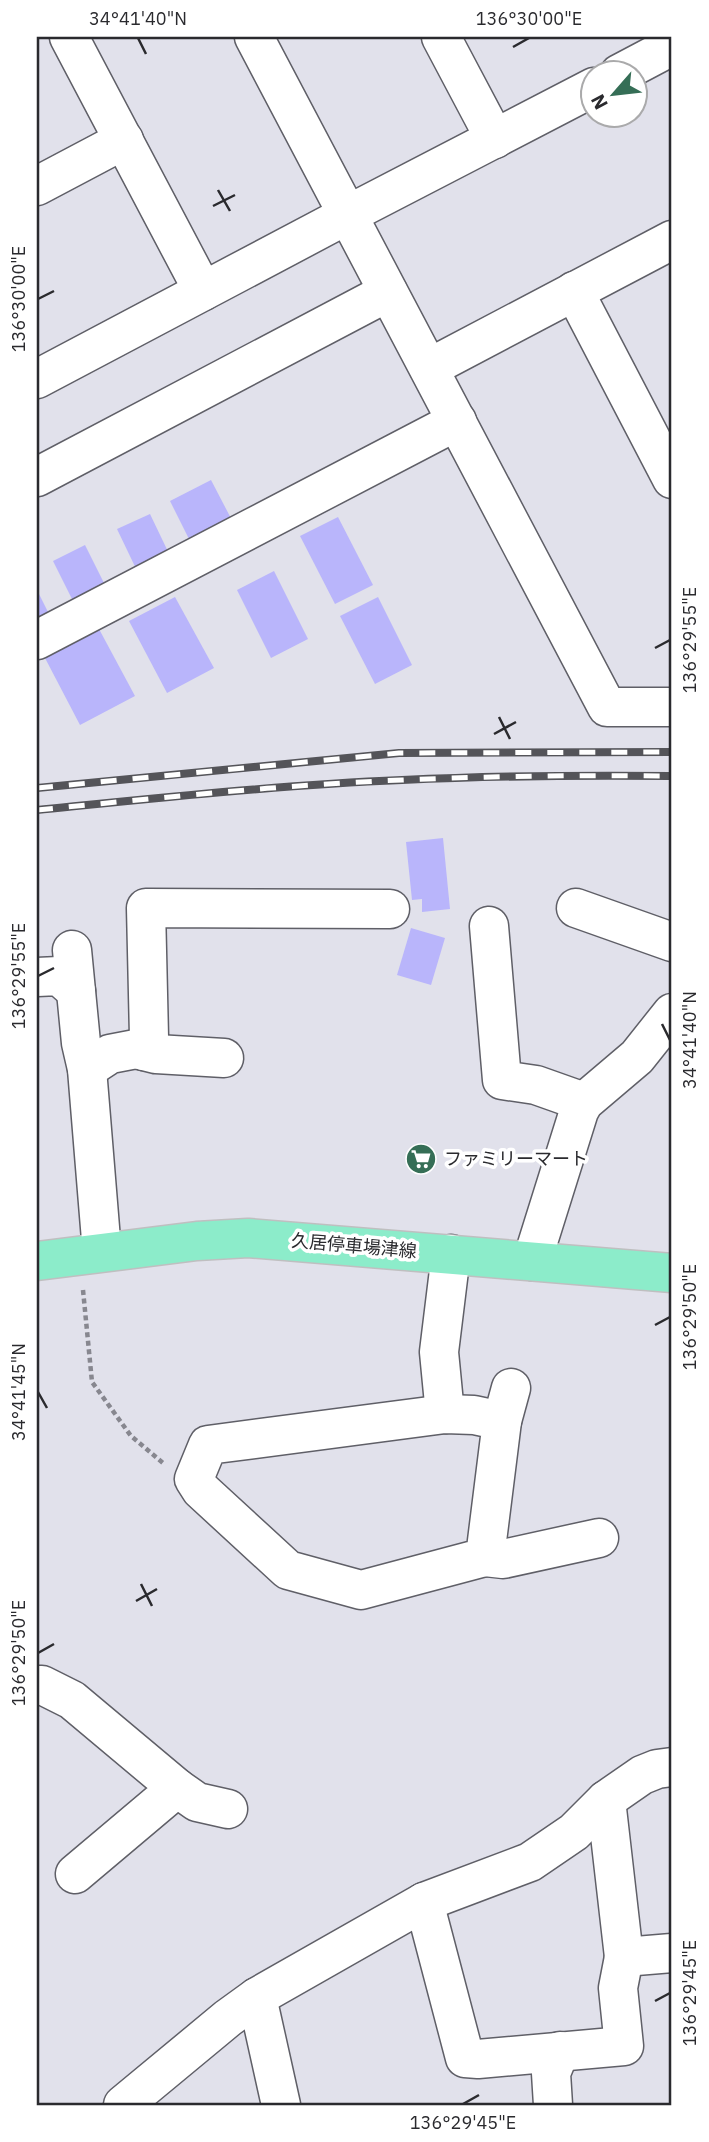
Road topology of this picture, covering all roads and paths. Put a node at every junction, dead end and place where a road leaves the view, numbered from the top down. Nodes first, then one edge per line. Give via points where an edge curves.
1 (69, 37) edge
2 (254, 37) edge
3 (441, 37) edge
4 (580, 94) edge
5 (495, 139) junction
6 (124, 140) junction
7 (37, 186) edge
8 (347, 215) junction
9 (672, 240) edge
10 (203, 291) junction
11 (387, 292) junction
12 (574, 292) junction
13 (429, 368) junction
14 (37, 379) edge
15 (457, 421) junction
16 (37, 477) edge
17 (672, 479) edge
18 (37, 640) edge
19 (672, 707) edge
20 (576, 908) dead end
21 (390, 909) dead end
22 (489, 926) dead end
23 (672, 942) edge
24 (72, 950) dead end
25 (37, 978) edge
26 (76, 991) junction
27 (672, 1013) edge
28 (144, 1051) junction
29 (224, 1058) dead end
30 (87, 1069) junction
31 (584, 1102) junction
32 (90, 1253) junction
33 (451, 1254) junction
34 (37, 1261) edge
35 (532, 1261) junction
36 (672, 1273) edge
37 (446, 1414) junction
38 (194, 1479) junction
39 (586, 1550) dead end
40 (479, 1559) junction
41 (37, 1685) edge
42 (672, 1767) edge
43 (177, 1788) junction
44 (606, 1800) junction
45 (228, 1809) dead end
46 (75, 1874) dead end
47 (424, 1902) junction
48 (672, 1953) edge
49 (624, 1957) junction
50 (257, 1997) junction
51 (560, 2052) junction
52 (122, 2105) edge
53 (281, 2105) edge
54 (553, 2105) edge

1 - 6 street
2 - 8 street
3 - 5 street
4 - 5 street
5 - 8 street
6 - 7 street
6 - 10 street
8 - 10 street
8 - 11 street
9 - 12 street
10 - 14 street
11 - 13 street
11 - 16 street
12 - 13 street
12 - 17 street
13 - 15 street
15 - 18 street
15 - 19 street via 607,706
20 - 23 street
21 - 28 street via 146,908 149,1037
22 - 31 street via 502,1080 536,1085
24 - 26 street
25 - 26 street via 59,976
26 - 30 street
27 - 31 street via 637,1057
28 - 29 street
28 - 30 street via 110,1054
30 - 32 street
31 - 35 street
32 - 33 main road, 久居停車場津線 via 248,1238
32 - 34 main road, 久居停車場津線
32 - 38 path via 92,1382 131,1436 177,1475
33 - 35 main road, 久居停車場津線
33 - 37 street via 439,1352
35 - 36 main road, 久居停車場津線
37 - 38 street via 208,1445
37 - 40 street via 474,1415 506,1404
38 - 40 street via 288,1570 298,1574 361,1590
39 - 40 street via 484,1582
41 - 43 street via 72,1700
42 - 44 street via 642,1775
43 - 45 street via 197,1802
43 - 46 street
44 - 47 street via 574,1832 530,1862
44 - 49 street
47 - 50 street
47 - 51 street via 464,2058
48 - 49 street
49 - 51 street via 618,1988 624,2046
50 - 52 street
50 - 53 street
51 - 54 street via 551,2073

